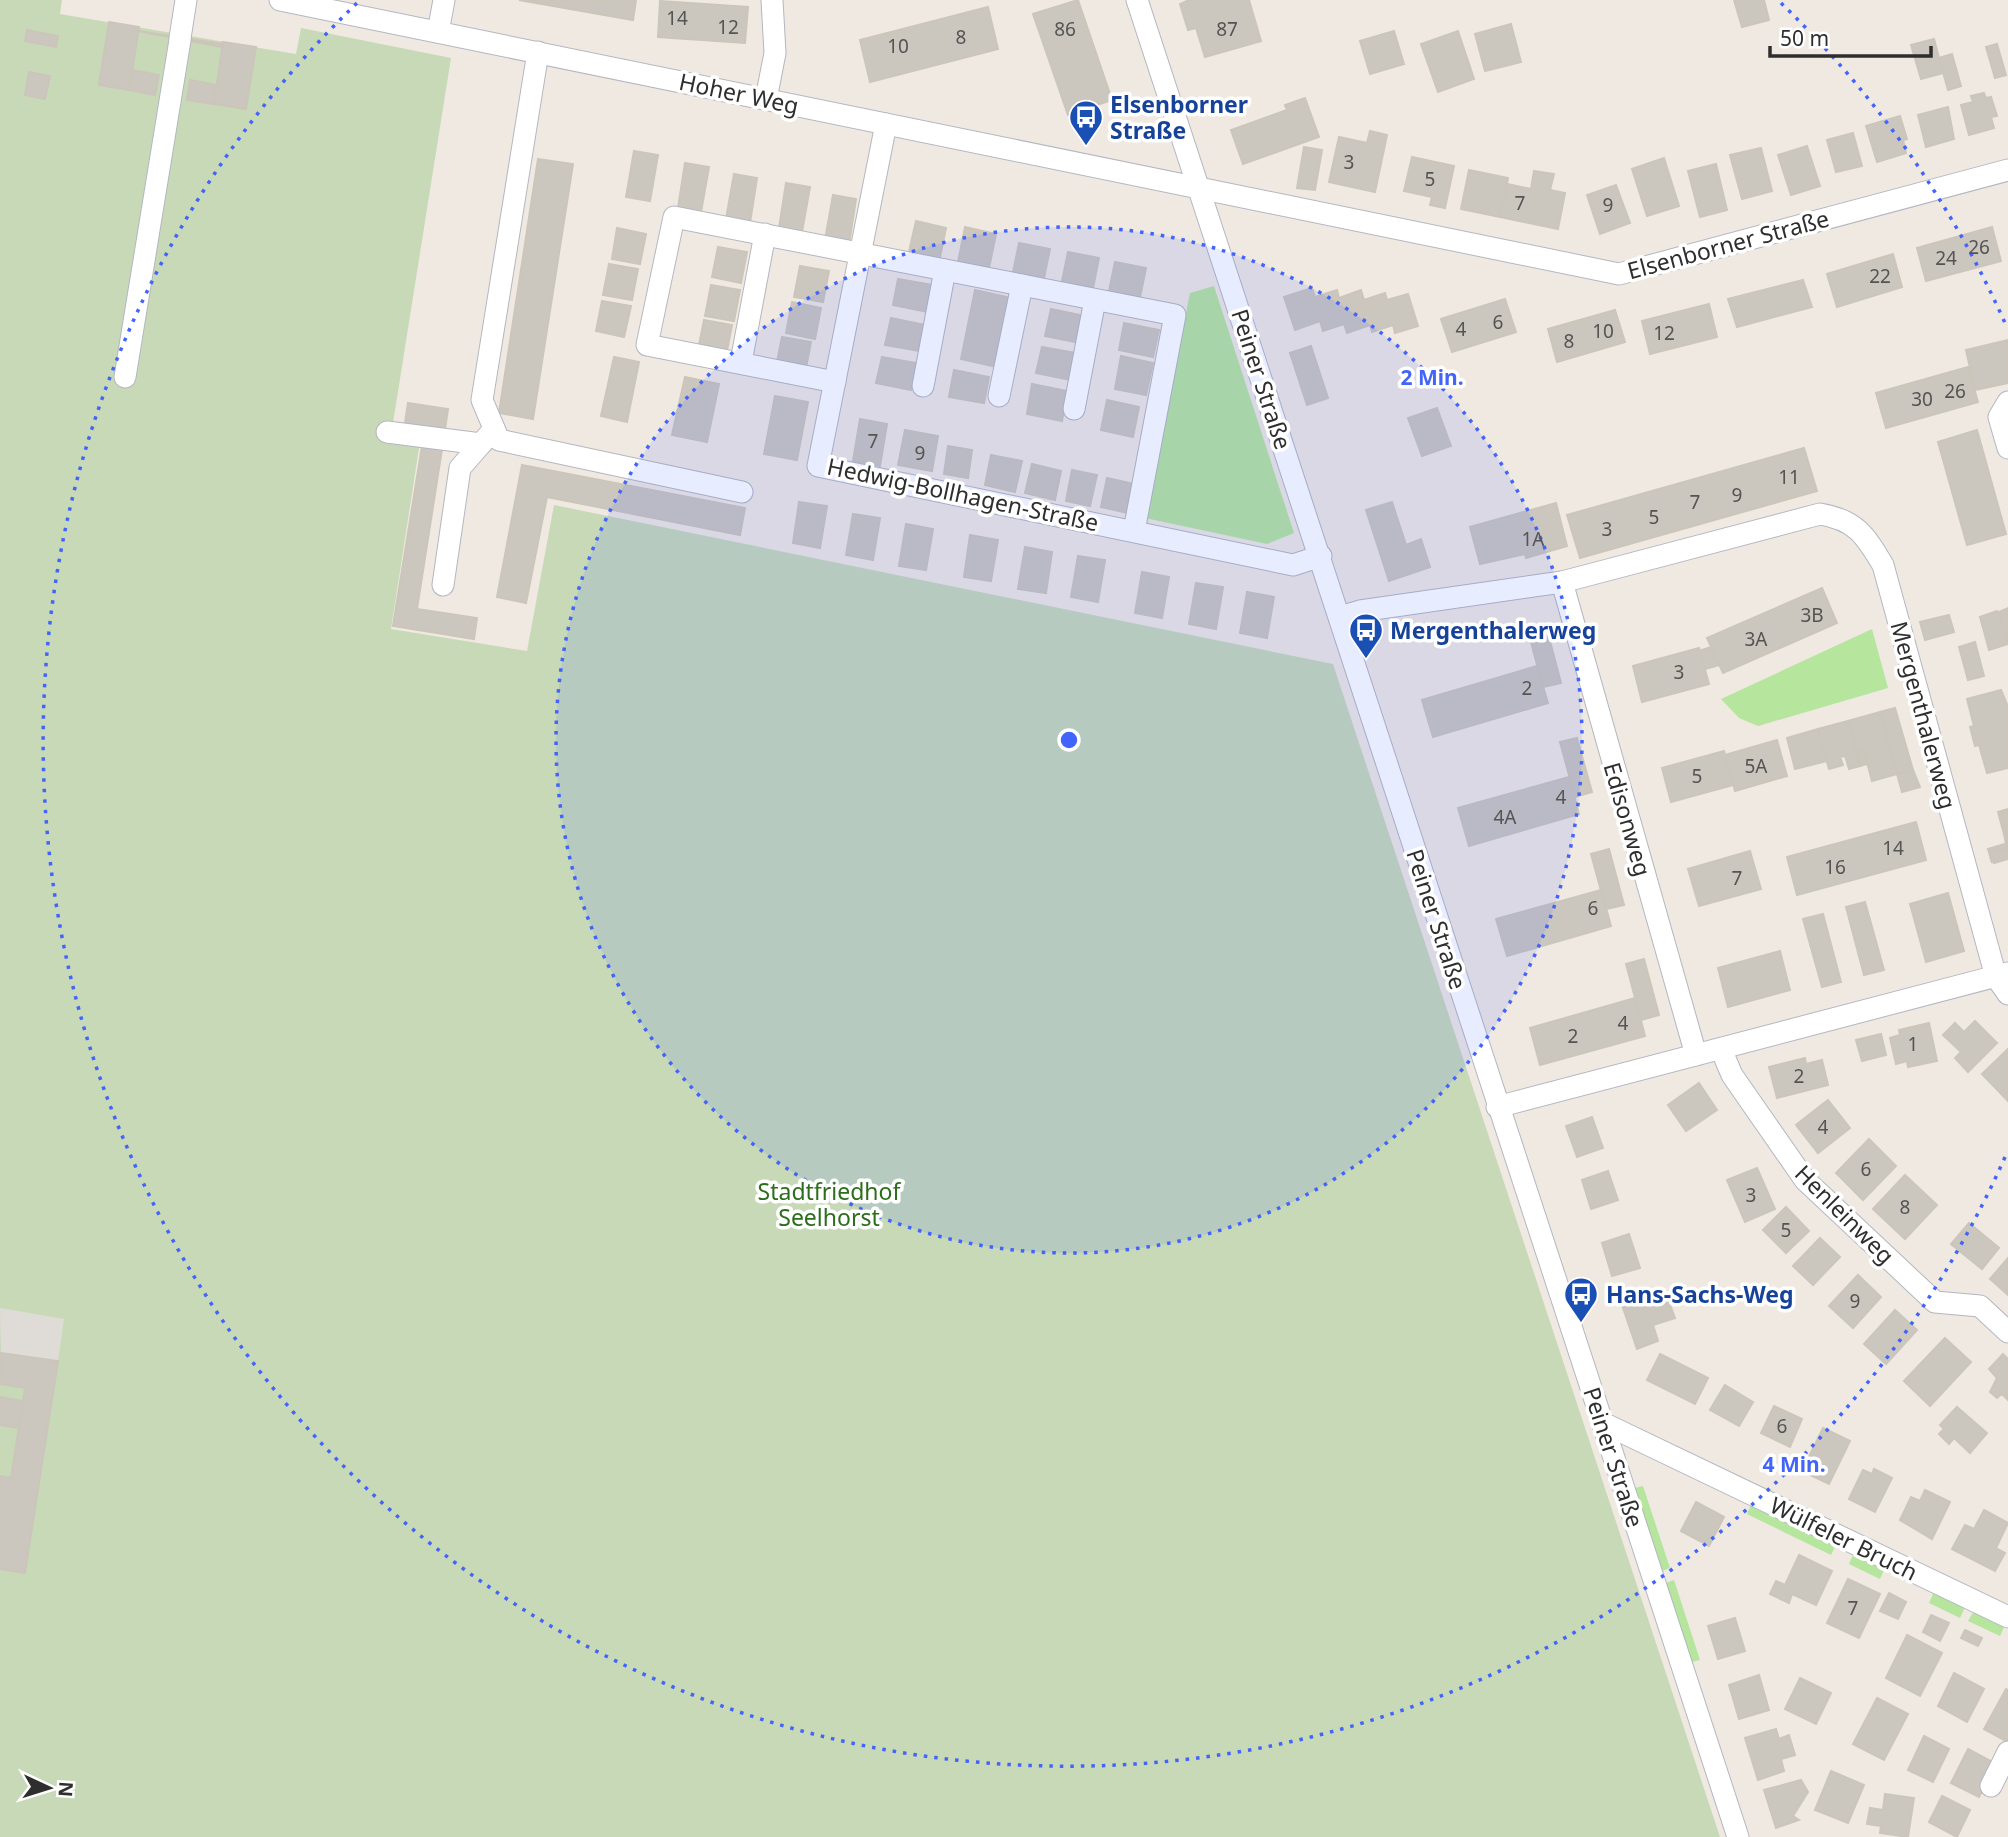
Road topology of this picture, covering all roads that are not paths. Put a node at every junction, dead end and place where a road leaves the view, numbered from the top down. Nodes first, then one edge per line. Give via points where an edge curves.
1 (186, 0) edge
2 (280, 0) edge
3 (444, 0) edge
4 (772, 0) edge
5 (1138, 0) edge
6 (438, 32) junction
7 (538, 52) junction
8 (766, 99) junction
9 (886, 124) junction
10 (2008, 170) edge
11 (1198, 189) junction
12 (765, 234) junction
13 (860, 253) junction
14 (945, 270) junction
15 (1022, 285) junction
16 (1095, 300) junction
17 (741, 362) junction
18 (125, 377) dead end
19 (835, 382) junction
20 (923, 386) dead end
21 (999, 396) dead end
22 (2008, 402) edge
23 (1074, 409) dead end
24 (387, 432) dead end
25 (488, 436) junction
26 (2008, 448) edge
27 (742, 492) dead end
28 (1134, 531) junction
29 (1321, 556) junction
30 (1562, 582) junction
31 (443, 585) dead end
32 (1340, 617) junction
33 (2004, 981) edge
34 (1721, 1049) junction
35 (1696, 1055) junction
36 (1497, 1107) junction
37 (2008, 1332) edge
38 (1603, 1423) junction
39 (2008, 1617) edge
40 (2008, 1752) edge
41 (1991, 1786) dead end
42 (1738, 1837) edge

1 - 18 street
2 - 6 street, Hoher Weg
3 - 6 street
4 - 8 street via 775,53
5 - 11 street, Peiner Straße
6 - 7 street, Hoher Weg
7 - 8 street, Hoher Weg
7 - 25 street via 482,401
8 - 9 street, Hoher Weg
9 - 11 street, Hoher Weg
9 - 13 street, Hedwig-Bollhagen-Straße
10 - 11 street, Elsenborner Straße via 1619,274
11 - 29 street, Peiner Straße
12 - 13 street
12 - 17 street
12 - 17 street via 674,216 647,345
13 - 14 street
13 - 19 street, Hedwig-Bollhagen-Straße
14 - 15 street
14 - 20 street
15 - 16 street
15 - 21 street
16 - 23 street
16 - 28 street via 1175,316
17 - 19 street
19 - 28 street, Hedwig-Bollhagen-Straße via 818,466
22 - 26 street via 1999,417
24 - 25 street
25 - 27 street
25 - 31 street via 460,468
28 - 29 street, Hedwig-Bollhagen-Straße via 1293,565
29 - 32 street, Peiner Straße
30 - 32 street, Mergenthalerweg
30 - 33 street, Mergenthalerweg via 1820,514 1842,517 1866,536 1883,565
30 - 35 street, Edisonweg
32 - 36 street, Peiner Straße
33 - 34 street
34 - 35 street
34 - 37 street, Henleinweg via 1731,1076 1805,1180 1935,1302 1980,1306
35 - 36 street
36 - 38 street, Peiner Straße
38 - 39 street, Wülfeler Bruch
38 - 42 street, Peiner Straße
40 - 41 street

